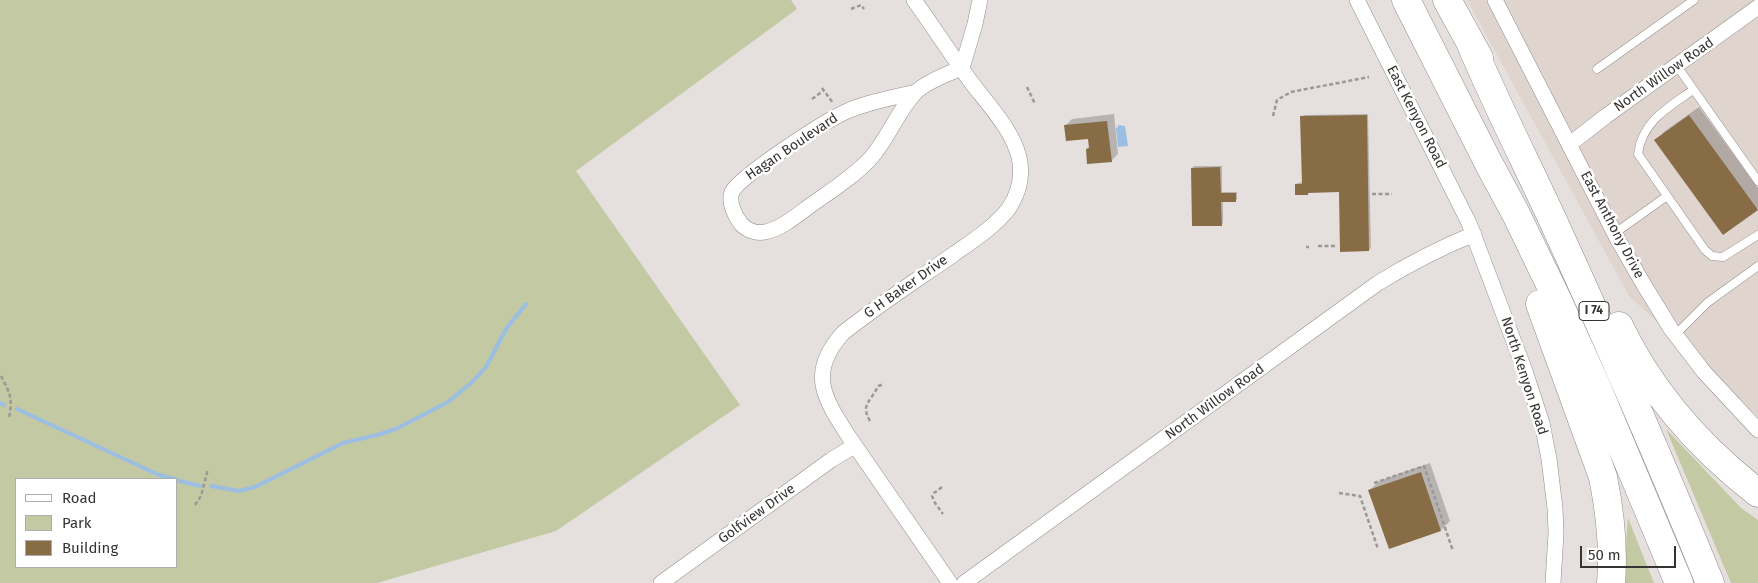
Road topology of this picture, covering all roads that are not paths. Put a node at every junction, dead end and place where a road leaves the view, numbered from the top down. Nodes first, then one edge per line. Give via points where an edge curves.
1 (914, 0) edge
2 (980, 0) edge
3 (1357, 0) edge
4 (1406, 0) edge
5 (1447, 0) edge
6 (1495, 0) edge
7 (1694, 0) edge
8 (1758, 7) edge
9 (1470, 42) junction
10 (1677, 66) junction
11 (962, 68) junction
12 (1597, 70) dead end
13 (1694, 90) junction
14 (916, 92) junction
15 (1570, 144) junction
16 (1489, 164) junction
17 (1758, 181) edge
18 (1667, 196) junction
19 (1474, 234) junction
20 (1615, 234) junction
21 (1758, 235) edge
22 (1758, 266) edge
23 (1675, 335) junction
24 (1758, 430) edge
25 (854, 446) junction
26 (1758, 493) edge
27 (661, 583) edge
28 (950, 583) edge
29 (964, 583) edge
30 (1553, 583) edge
31 (1611, 583) edge
32 (1679, 583) edge
33 (1710, 583) edge

1 - 11 street, G H Baker Drive
2 - 11 street
3 - 19 street, East Kenyon Road
4 - 16 highway, I 74
5 - 9 highway, I 74
6 - 15 street, East Anthony Drive
7 - 12 lane
8 - 10 street, North Willow Road
9 - 26 highway via 1521,129 1639,364 1702,444
9 - 33 highway, I 74 via 1492,96 1554,222 1622,373
10 - 13 lane
10 - 15 street, North Willow Road
11 - 14 street, Hagan Boulevard
11 - 25 street, G H Baker Drive via 1012,140 1020,170 1016,195 1000,218 843,333 827,353 822,373 825,394
13 - 17 lane
13 - 18 lane via 1653,119 1639,143 1638,154
14 - 14 street, Hagan Boulevard via 864,105 840,115 740,182 731,199 740,222 754,232 773,230 854,174 871,158
15 - 20 street, East Anthony Drive
16 - 31 highway via 1603,477 1612,537
16 - 32 highway, I 74 via 1516,214 1595,383
18 - 20 lane
18 - 21 lane via 1712,256 1723,258
19 - 29 street, North Willow Road via 1378,283
19 - 30 street, North Kenyon Road via 1542,423 1555,508
20 - 23 street, East Anthony Drive
22 - 23 lane via 1707,303
23 - 24 street, East Anthony Drive via 1704,372
25 - 27 street, Golfview Drive
25 - 28 street, G H Baker Drive

